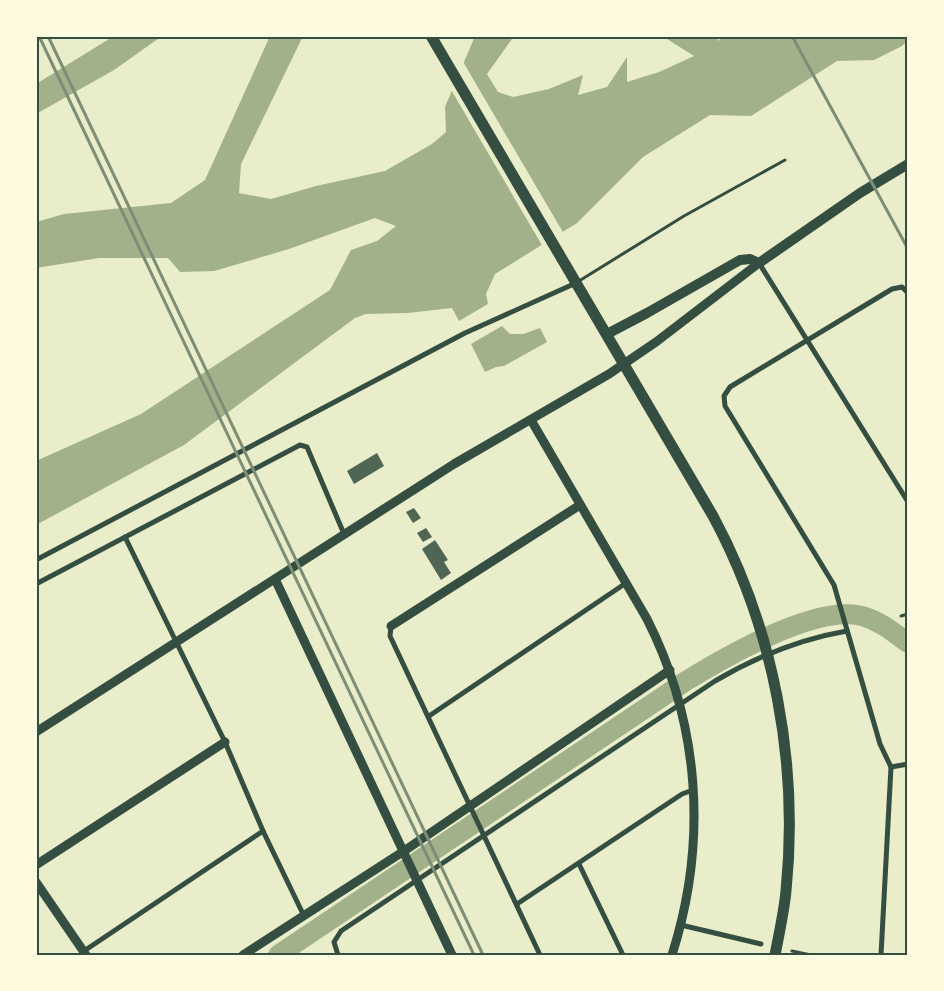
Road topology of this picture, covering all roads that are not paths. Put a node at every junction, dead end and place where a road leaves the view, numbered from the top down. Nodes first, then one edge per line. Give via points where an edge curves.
1 (431, 36) edge
2 (785, 160) dead end
3 (908, 164) edge
4 (759, 263) junction
5 (576, 283) junction
6 (908, 293) edge
7 (607, 334) junction
8 (806, 341) junction
9 (530, 420) junction
10 (908, 502) edge
11 (580, 505) junction
12 (344, 535) junction
13 (125, 537) junction
14 (36, 560) edge
15 (275, 579) junction
16 (626, 583) junction
17 (36, 584) edge
18 (908, 614) edge
19 (901, 616) dead end
20 (391, 626) joint
21 (847, 631) junction
22 (175, 643) junction
23 (670, 670) junction
24 (681, 703) junction
25 (429, 716) junction
26 (36, 732) edge
27 (225, 742) junction
28 (908, 764) edge
29 (890, 767) junction
30 (694, 790) junction
31 (470, 806) junction
32 (263, 831) junction
33 (484, 834) junction
34 (404, 851) junction
35 (579, 864) junction
36 (36, 865) edge
37 (418, 880) junction
38 (36, 882) edge
39 (517, 904) junction
40 (304, 916) junction
41 (681, 925) junction
42 (761, 944) dead end
43 (792, 951) dead end
44 (85, 953) edge
45 (243, 955) edge
46 (338, 955) edge
47 (452, 955) edge
48 (540, 955) edge
49 (623, 955) edge
50 (672, 955) edge
51 (775, 955) edge
52 (811, 955) edge
53 (881, 955) edge

1 - 5 highway
2 - 5 lane via 684,216
3 - 4 main road
4 - 7 main road via 750,259 740,260
4 - 8 street
4 - 9 street via 609,374
5 - 7 highway
5 - 14 street via 465,333
6 - 8 street via 902,287 892,289
7 - 51 highway via 722,533 758,622 770,666 784,744 788,812 786,892
8 - 10 street
8 - 21 street via 730,387 724,401 828,574 840,602
9 - 11 street
9 - 12 street via 454,464
11 - 16 street
11 - 20 street
12 - 13 street via 307,447 300,445
12 - 15 street
13 - 17 street
13 - 22 street
15 - 22 street
15 - 34 street
16 - 23 street
16 - 25 street
18 - 19 lane
20 - 25 street via 390,636
21 - 24 street via 794,644 754,660
21 - 29 street via 880,744
22 - 26 street
22 - 27 street
23 - 24 street
23 - 31 street
24 - 30 street
24 - 33 street
25 - 31 street
27 - 32 street
27 - 36 street
28 - 29 street
29 - 53 street
30 - 35 street via 682,794
30 - 41 street via 692,870
31 - 33 street
31 - 34 street
32 - 40 street
32 - 44 street
33 - 37 street
33 - 39 street
34 - 37 street
34 - 40 street
35 - 39 street
35 - 49 street
37 - 46 street via 341,931 334,942
37 - 47 street
38 - 44 street
39 - 48 street
40 - 45 street
41 - 42 street
41 - 50 street
43 - 52 lane

